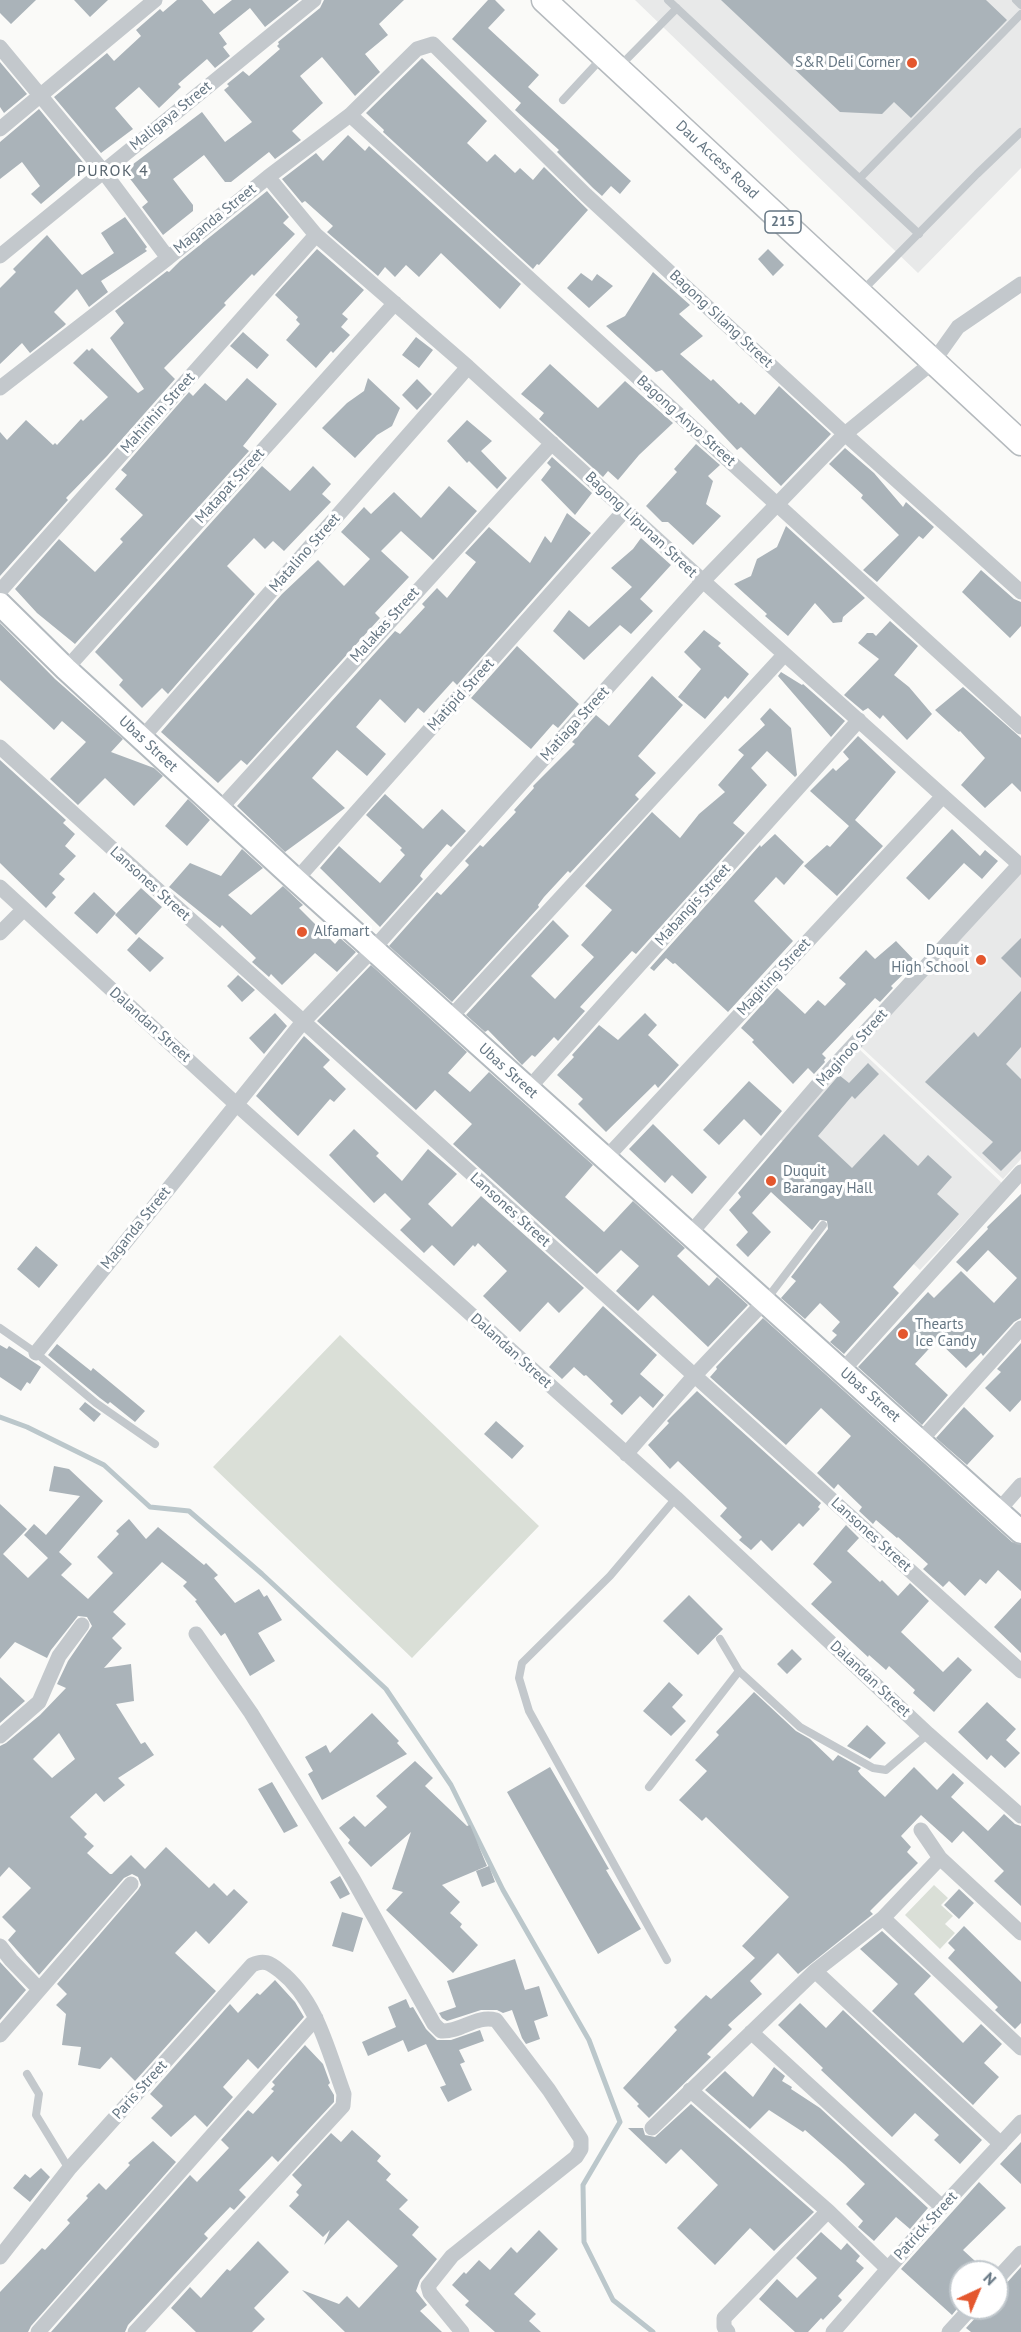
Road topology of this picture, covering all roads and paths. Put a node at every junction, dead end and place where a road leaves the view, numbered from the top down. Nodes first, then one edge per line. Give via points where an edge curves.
1 (155, 0) edge
2 (314, 0) edge
3 (544, 0) edge
4 (668, 0) edge
5 (1016, 0) edge
6 (1021, 5) edge
7 (677, 8) junction
8 (1021, 14) edge
9 (425, 46) joint
10 (0, 47) edge
11 (611, 62) junction
12 (41, 97) junction
13 (563, 100) dead end
14 (350, 115) junction
15 (0, 129) edge
16 (1021, 132) edge
17 (103, 171) junction
18 (268, 177) junction
19 (860, 178) junction
20 (919, 234) junction
21 (316, 235) junction
22 (0, 256) edge
23 (168, 258) junction
24 (1021, 284) edge
25 (860, 294) junction
26 (395, 303) junction
27 (933, 362) junction
28 (468, 367) junction
29 (0, 388) edge
30 (845, 434) junction
31 (552, 443) junction
32 (1021, 443) edge
33 (777, 504) junction
34 (625, 510) junction
35 (703, 581) junction
36 (0, 591) edge
37 (1021, 592) edge
38 (0, 604) edge
39 (784, 655) junction
40 (66, 669) junction
41 (859, 720) junction
42 (1021, 727) edge
43 (142, 738) junction
44 (0, 747) edge
45 (943, 796) junction
46 (219, 810) junction
47 (1020, 866) edge
48 (296, 880) junction
49 (0, 887) edge
50 (24, 909) junction
51 (0, 933) edge
52 (374, 948) junction
53 (449, 1019) junction
54 (302, 1023) junction
55 (528, 1089) junction
56 (236, 1104) junction
57 (606, 1158) junction
58 (1021, 1172) edge
59 (823, 1225) dead end
60 (689, 1235) junction
61 (765, 1301) junction
62 (0, 1328) edge
63 (1021, 1328) edge
64 (36, 1353) junction
65 (842, 1371) junction
66 (695, 1376) junction
67 (921, 1440) junction
68 (155, 1444) dead end
69 (626, 1454) junction
70 (1021, 1485) edge
71 (676, 1497) junction
72 (998, 1511) junction
73 (1021, 1532) edge
74 (82, 1625) dead end
75 (196, 1634) dead end
76 (720, 1639) dead end
77 (739, 1671) junction
78 (1021, 1671) edge
79 (928, 1734) junction
80 (0, 1737) edge
81 (649, 1787) dead end
82 (1018, 1807) edge
83 (921, 1830) dead end
84 (940, 1858) junction
85 (131, 1884) dead end
86 (883, 1917) junction
87 (1021, 1933) edge
88 (0, 1946) edge
89 (667, 1960) dead end
90 (815, 1971) junction
91 (39, 1989) junction
92 (316, 2018) junction
93 (751, 2032) junction
94 (0, 2035) edge
95 (1021, 2048) edge
96 (27, 2074) dead end
97 (690, 2090) junction
98 (1021, 2122) edge
99 (652, 2128) dead end
100 (1001, 2144) junction
101 (69, 2169) junction
102 (942, 2207) junction
103 (828, 2211) junction
104 (1021, 2253) edge
105 (0, 2257) edge
106 (1009, 2266) edge
107 (888, 2269) junction
108 (960, 2320) edge
109 (38, 2332) edge
110 (135, 2332) edge
111 (462, 2332) edge
112 (728, 2332) edge
113 (833, 2332) edge
114 (949, 2332) edge

1 - 12 street
2 - 17 street, Maligaya Street
3 - 11 main road, Dau Access Road / 215
4 - 7 lane
5 - 6 lane
7 - 11 lane
7 - 19 lane
8 - 19 lane
9 - 14 street, Maganda Street via 417,49
9 - 30 street, Bagong Silang Street via 433,44 586,195
10 - 12 street
11 - 13 lane
11 - 25 main road, Dau Access Road / 215
12 - 15 street
12 - 17 street
14 - 18 street, Maganda Street
14 - 33 street, Bagong Anyo Street
16 - 20 lane
17 - 22 street, Maligaya Street
17 - 23 street
18 - 21 street, Bagong Lipunan Street
18 - 23 street, Maganda Street
19 - 20 lane
20 - 25 lane
21 - 26 street, Bagong Lipunan Street
21 - 36 street, Mahinhin Street
23 - 29 street, Maganda Street
24 - 27 street, Matiaga Street via 958,327
25 - 27 main road, Dau Access Road / 215
26 - 28 street, Bagong Lipunan Street
26 - 40 street, Matapat Street
27 - 30 street, Matiaga Street
27 - 32 main road, Dau Access Road / 215
28 - 31 street, Bagong Lipunan Street
28 - 43 street, Matalino Street
30 - 33 street, Matiaga Street
30 - 37 street, Bagong Silang Street
31 - 34 street, Bagong Lipunan Street
31 - 46 street, Malakas Street
33 - 35 street, Matiaga Street
33 - 42 street, Bagong Anyo Street
34 - 35 street, Bagong Lipunan Street
34 - 48 street, Matipid Street
35 - 39 street, Bagong Lipunan Street
35 - 52 street, Matiaga Street
38 - 40 street, Ubas Street
39 - 41 street, Bagong Lipunan Street
39 - 53 street
40 - 43 street, Ubas Street
41 - 45 street, Bagong Lipunan Street
41 - 55 street, Mabangis Street
43 - 46 street, Ubas Street
44 - 54 street, Lansones Street
45 - 47 street, Bagong Lipunan Street
45 - 57 street, Magiting Street
46 - 48 street, Ubas Street
47 - 60 street, Maginoo Street via 835,1065
48 - 52 street, Ubas Street
49 - 50 street, Dalandan Street
50 - 51 street
50 - 56 street, Dalandan Street
52 - 53 street, Ubas Street
52 - 54 street, Matiaga Street
53 - 55 street, Ubas Street
54 - 56 street, Matiaga Street
54 - 66 street, Lansones Street
55 - 57 street, Ubas Street
56 - 64 street, Maganda Street
56 - 69 street, Dalandan Street
57 - 60 street, Ubas Street
58 - 65 street
59 - 61 lane
60 - 61 street, Ubas Street
61 - 65 street, Ubas Street
61 - 66 street
62 - 64 lane
63 - 67 street
64 - 68 lane via 96,1403
65 - 67 street, Ubas Street
66 - 69 street
66 - 78 street, Lansones Street
67 - 72 street, Ubas Street
69 - 71 street, Dalandan Street
70 - 72 street
71 - 79 street, Dalandan Street
71 - 89 lane via 610,1576 522,1663 519,1678 529,1711
72 - 73 street, Ubas Street
74 - 80 street via 59,1656 39,1702
75 - 111 street via 251,1713 354,1879 434,2024 441,2031 450,2031 485,2018 496,2020 580,2139 576,2157 452,2256 428,2286
76 - 77 lane
77 - 79 lane via 800,1727 873,1768 886,1770
77 - 81 lane
79 - 82 street, Dalandan Street
83 - 84 street
84 - 86 street
84 - 87 street
85 - 91 street
86 - 90 street
86 - 95 street
88 - 91 street
90 - 93 street
90 - 100 street
91 - 94 street
92 - 101 street, Paris Street via 294,1982 268,1962 252,1965
92 - 109 street
92 - 110 street via 344,2094 343,2106
93 - 97 street
93 - 102 street
96 - 101 lane via 39,2094 36,2115
97 - 99 street
97 - 103 street
98 - 100 street, Patrick Street
100 - 102 street, Patrick Street
101 - 105 street, Paris Street
102 - 107 street, Patrick Street
103 - 107 street
103 - 112 street via 724,2318
104 - 106 street
107 - 113 street, Patrick Street
108 - 114 street

